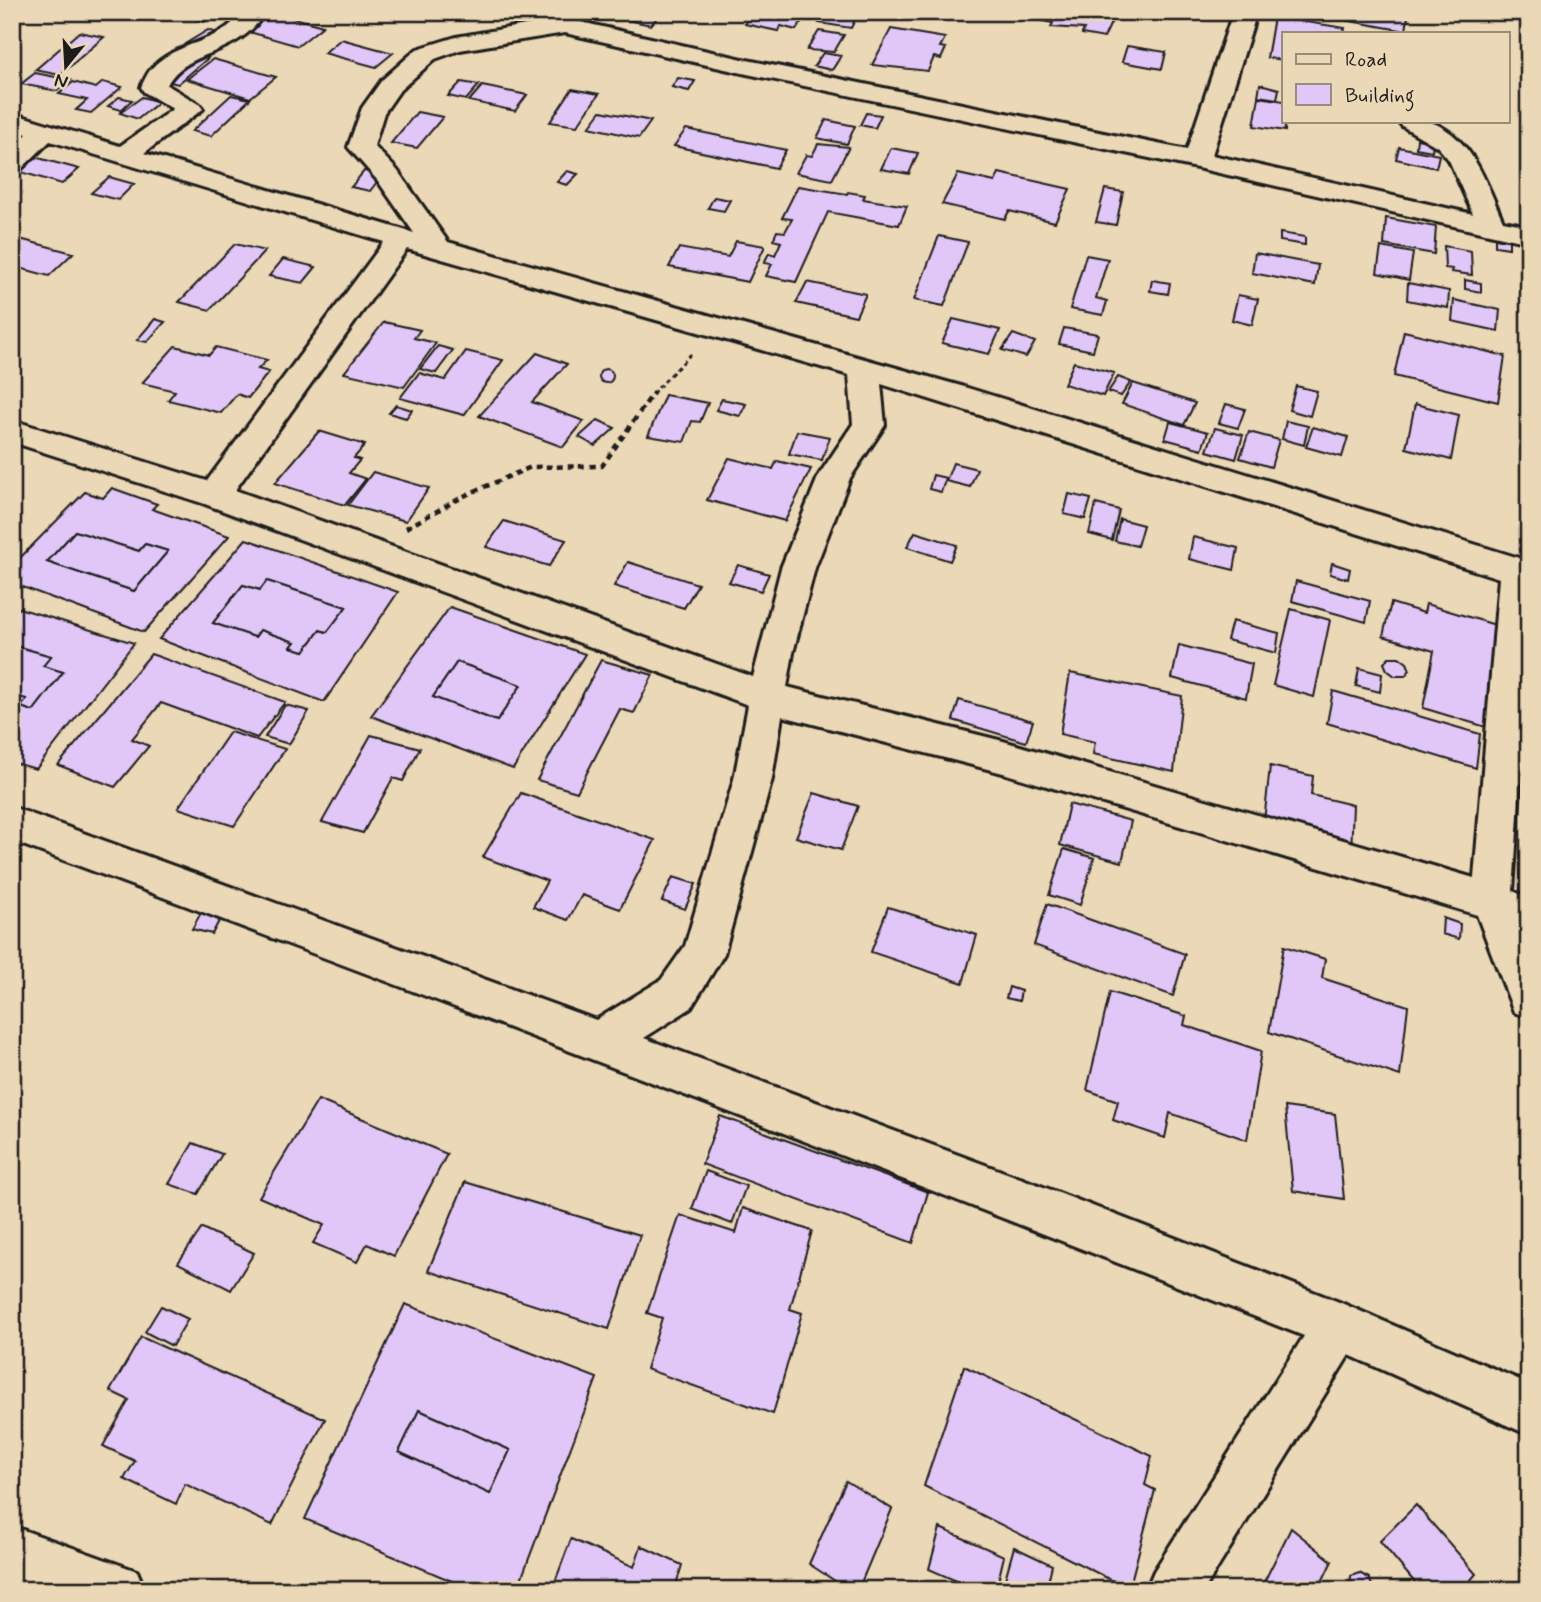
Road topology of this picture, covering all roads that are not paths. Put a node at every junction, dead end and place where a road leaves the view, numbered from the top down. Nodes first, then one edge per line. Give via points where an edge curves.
1 (253, 12) edge
2 (1245, 12) edge
3 (549, 17) edge
4 (12, 121) edge
5 (1413, 122) edge
6 (45, 131) junction
7 (124, 155) junction
8 (1197, 160) junction
9 (12, 163) edge
10 (1492, 226) junction
11 (1529, 234) edge
12 (401, 238) junction
13 (438, 248) junction
14 (864, 369) junction
15 (12, 431) edge
16 (214, 495) junction
17 (1523, 573) edge
18 (767, 697) junction
19 (1517, 758) edge
20 (12, 824) edge
21 (1492, 901) junction
22 (1529, 917) edge
23 (1529, 998) edge
24 (600, 1042) junction
25 (1339, 1326) junction
26 (1529, 1410) edge
27 (12, 1552) edge
28 (118, 1590) edge
29 (1173, 1590) edge

1 - 7 street via 241,27 184,56 157,76 153,87 190,109
2 - 8 street
3 - 8 street
3 - 13 street via 426,54 391,85 370,113 360,148 388,176
4 - 6 street
5 - 10 street via 1447,142 1461,158
6 - 7 street
6 - 9 street
7 - 12 street
8 - 10 street
10 - 11 street
12 - 13 street
12 - 16 street
13 - 14 street
14 - 17 street
14 - 18 street via 869,425 835,475 799,568
15 - 16 street
16 - 18 street
17 - 19 street
18 - 21 street via 1003,757
18 - 24 street via 753,779 703,954 676,994
19 - 21 street
20 - 24 street
21 - 22 street
21 - 23 street
24 - 25 street
25 - 26 street
25 - 29 street
27 - 28 street

